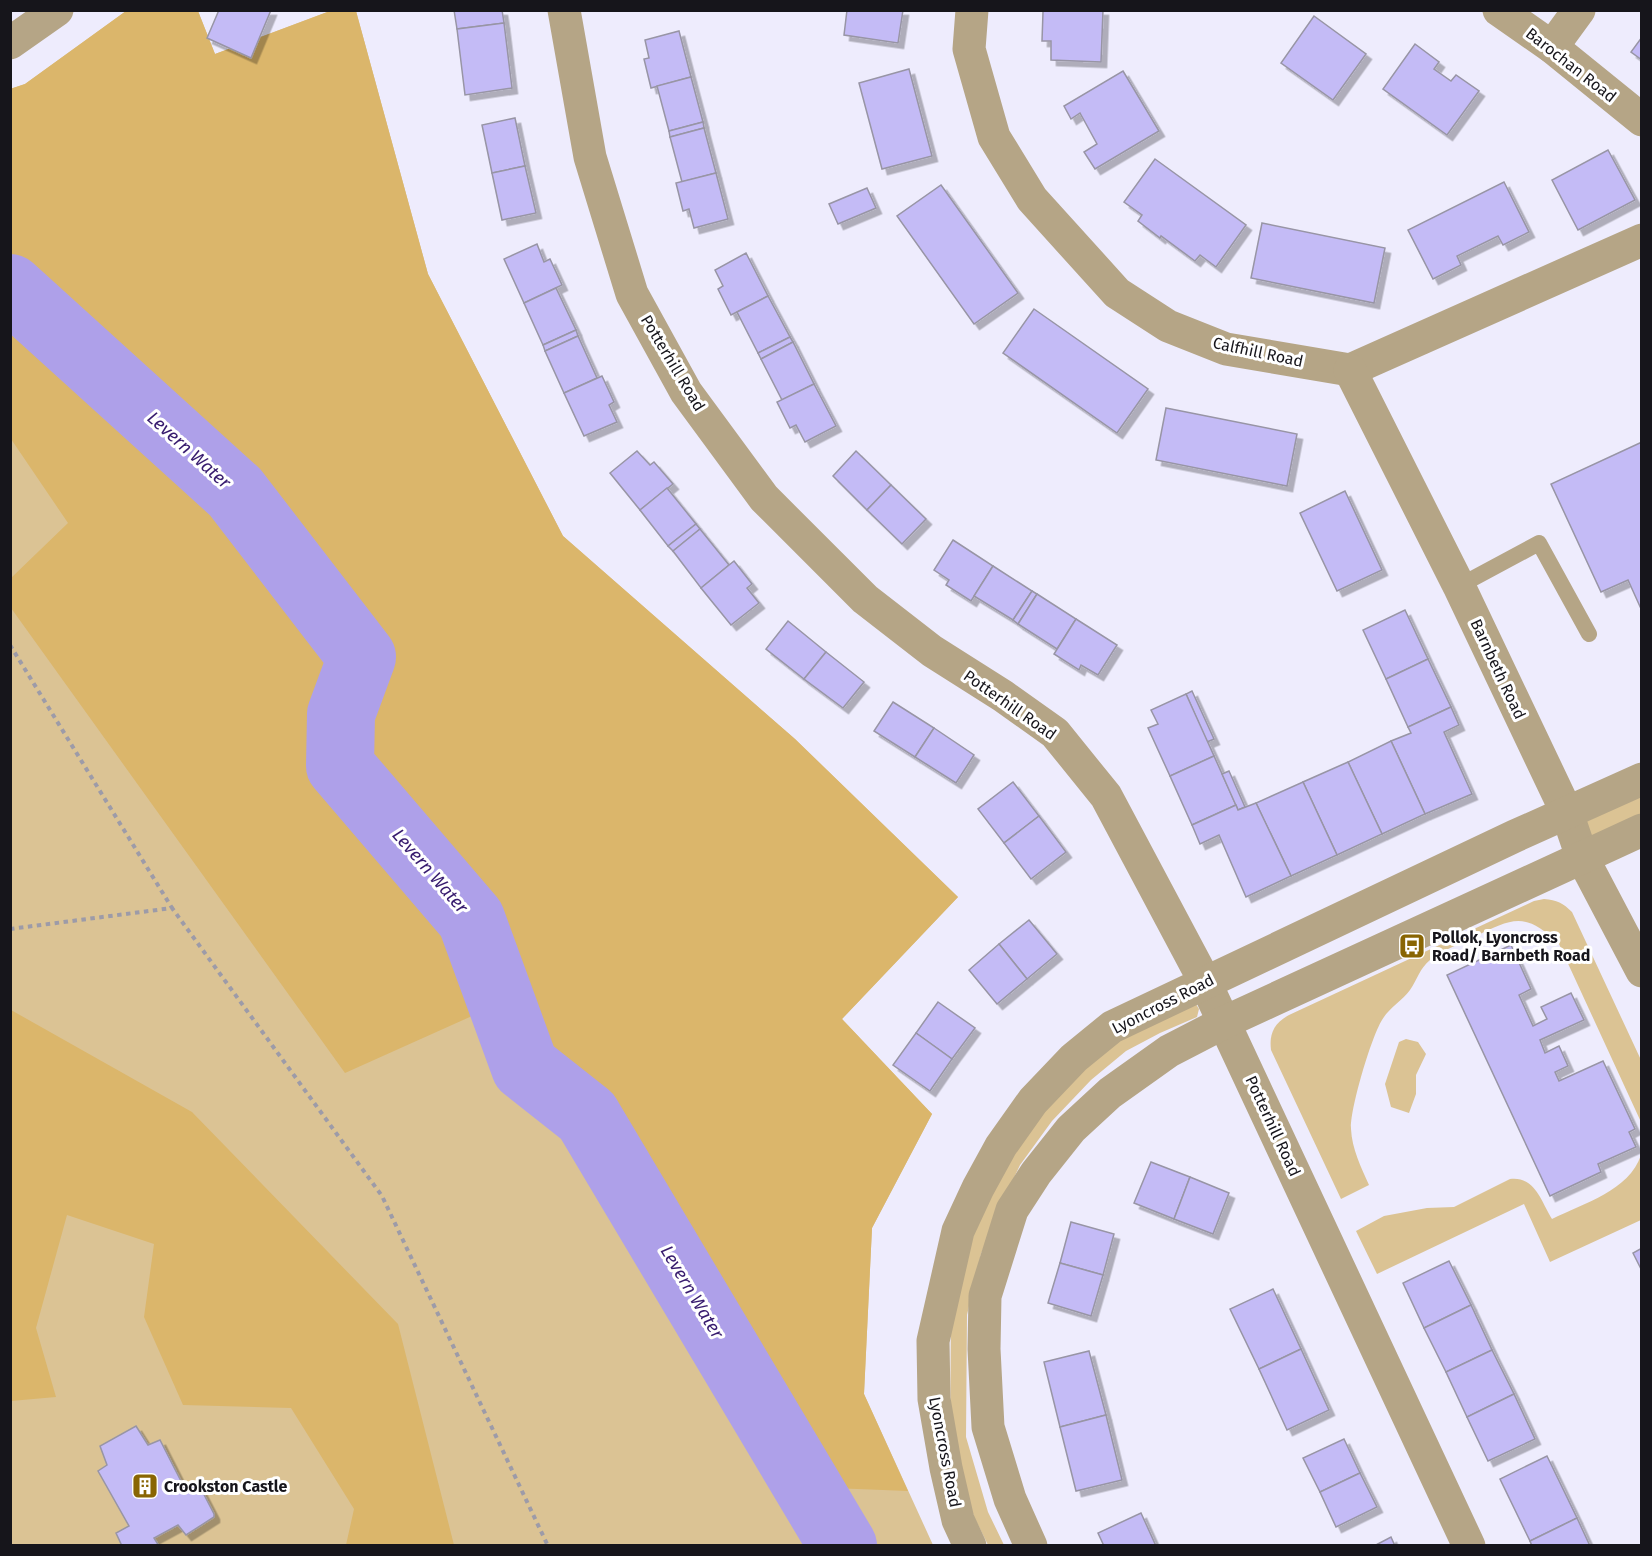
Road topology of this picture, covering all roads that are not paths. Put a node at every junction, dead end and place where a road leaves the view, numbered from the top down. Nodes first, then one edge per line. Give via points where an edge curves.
1 (57, 10) edge
2 (564, 10) edge
3 (972, 10) edge
4 (1499, 10) edge
5 (1579, 10) edge
6 (10, 43) edge
7 (1551, 48) junction
8 (1641, 120) edge
9 (1641, 240) edge
10 (1350, 370) junction
11 (1458, 586) junction
12 (1589, 634) dead end
13 (1641, 779) edge
14 (1567, 813) junction
15 (1641, 830) edge
16 (1582, 857) junction
17 (1641, 971) edge
18 (1205, 982) junction
19 (1225, 1022) junction
20 (970, 1545) edge
21 (1031, 1545) edge
22 (1469, 1545) edge

1 - 6 street
2 - 18 street, Potterhill Road via 590,157 632,294 686,392 764,498 865,599 932,651 1055,733 1106,796
3 - 10 street, Calfhill Road via 969,49 994,137 1032,199 1117,293 1168,327 1226,348
4 - 7 street, Barochan Road
5 - 7 street
7 - 8 street, Barochan Road
9 - 10 street
10 - 11 street, Barnbeth Road
11 - 12 lane via 1539,543
11 - 14 street, Barnbeth Road
13 - 14 street, Lyoncross Road
14 - 16 street, Barnbeth Road
14 - 18 street, Lyoncross Road
15 - 16 street
16 - 17 street, Barnbeth Road
16 - 19 street
18 - 19 street, Potterhill Road
18 - 20 street, Lyoncross Road via 1112,1027 1074,1058 1033,1101 1001,1146 958,1231 933,1341 934,1398 956,1510
19 - 21 street via 1169,1051 1110,1093 1071,1129 1012,1210 985,1296 988,1427 1010,1499
19 - 22 street, Potterhill Road

